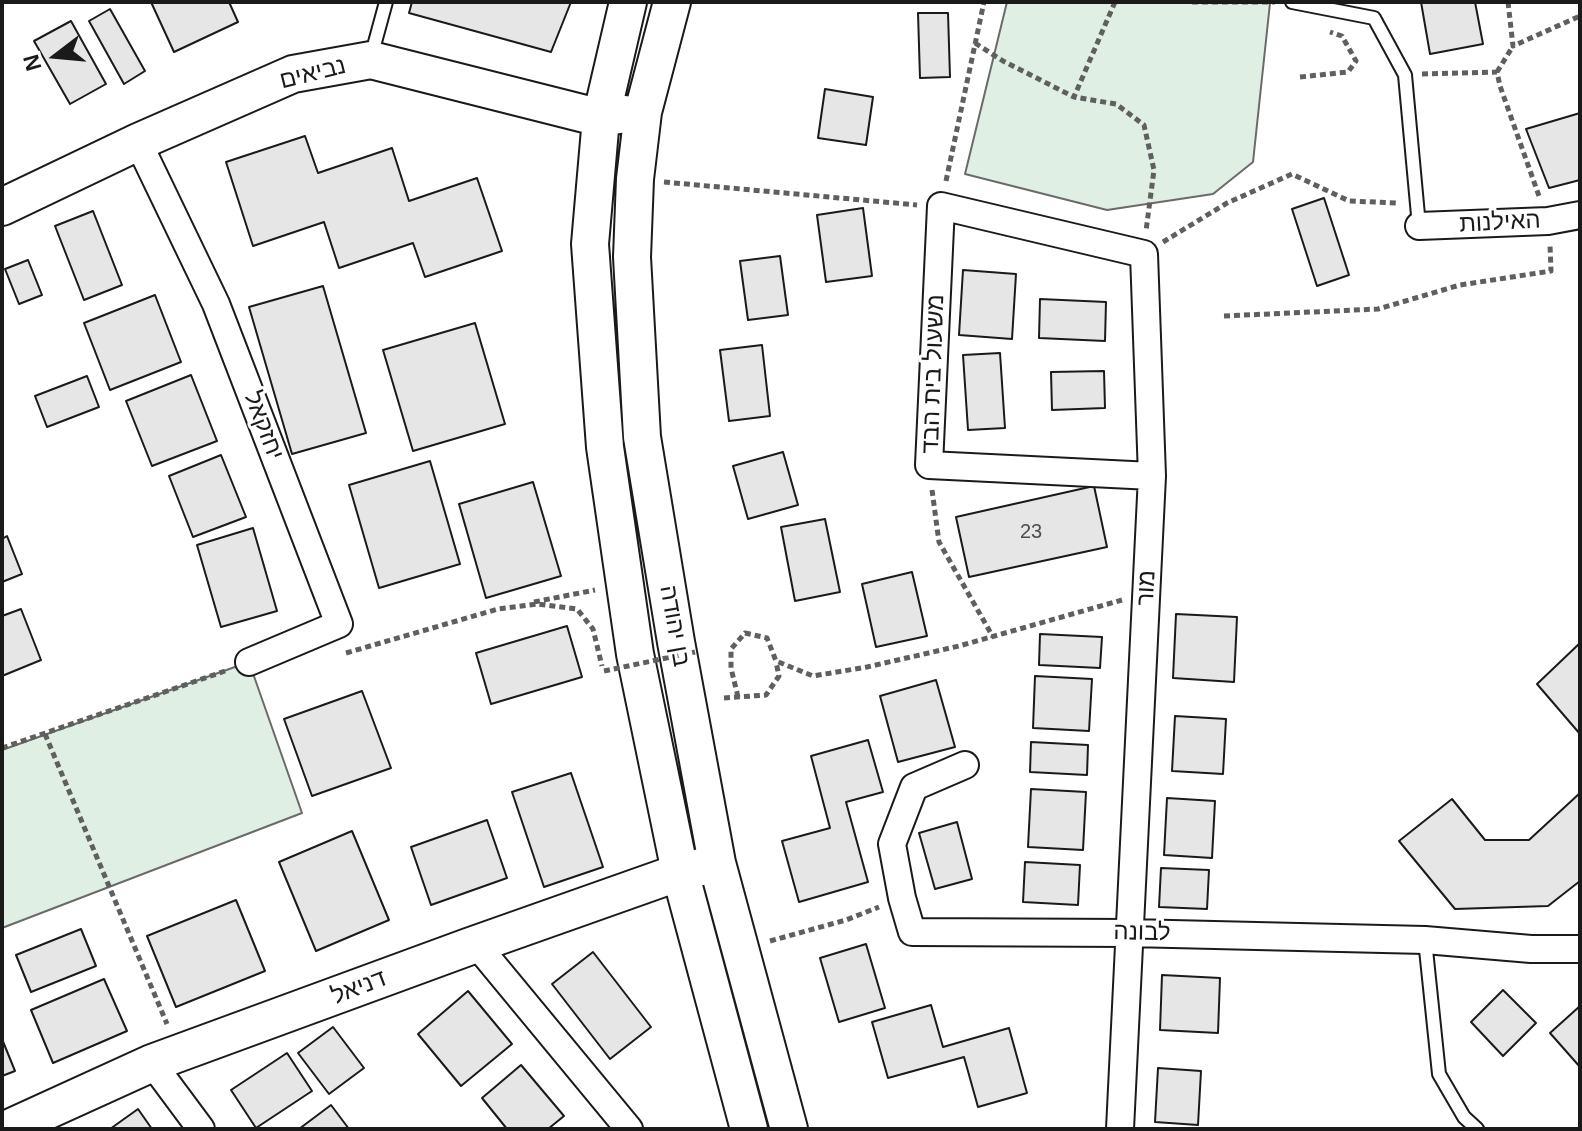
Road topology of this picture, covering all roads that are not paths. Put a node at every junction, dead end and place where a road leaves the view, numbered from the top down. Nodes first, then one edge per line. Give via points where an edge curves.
1 (386, 2) edge
2 (628, 2) edge
3 (672, 2) edge
4 (1292, 2) edge
5 (371, 60) junction
6 (643, 112) junction
7 (601, 118) junction
8 (138, 142) junction
9 (941, 206) joint
10 (2, 207) edge
11 (1580, 215) edge
12 (1419, 226) joint
13 (1152, 476) junction
14 (249, 662) road end
15 (965, 765) dead end
16 (717, 863) junction
17 (680, 872) junction
18 (1130, 933) junction
19 (1425, 940) junction
20 (476, 944) junction
21 (1580, 949) edge
22 (165, 1058) junction
23 (7, 1129) edge
24 (201, 1129) edge
25 (629, 1129) edge
26 (749, 1129) edge
27 (789, 1129) edge
28 (1120, 1129) edge
29 (1477, 1129) edge

1 - 5 lane
2 - 7 street, בן יהודה
3 - 6 street, בן יהודה
4 - 12 lane via 1374,18 1405,75
5 - 7 street, נביאים
5 - 8 street, נביאים via 293,74
6 - 7 street, נביאים
6 - 16 street, בן יהודה via 632,257 642,437
7 - 17 street, בן יהודה via 590,244 605,447 635,654
8 - 10 street, נביאים
8 - 14 street, יחזקאל via 216,304 339,624
9 - 13 street, מור via 1144,254
9 - 13 street, משעול בית הבד via 929,465
11 - 12 street, האילנות
13 - 18 street, מור
15 - 18 street, לבונה via 914,787 892,844 912,932
16 - 17 street, דניאל
16 - 27 street, בן יהודה
17 - 20 street, דניאל
17 - 26 street, בן יהודה
18 - 19 street, לבונה
18 - 28 street, מור
19 - 21 street, לבונה
19 - 29 lane via 1439,1074
20 - 22 street, דניאל
20 - 25 street
22 - 23 street, דניאל
22 - 24 street

